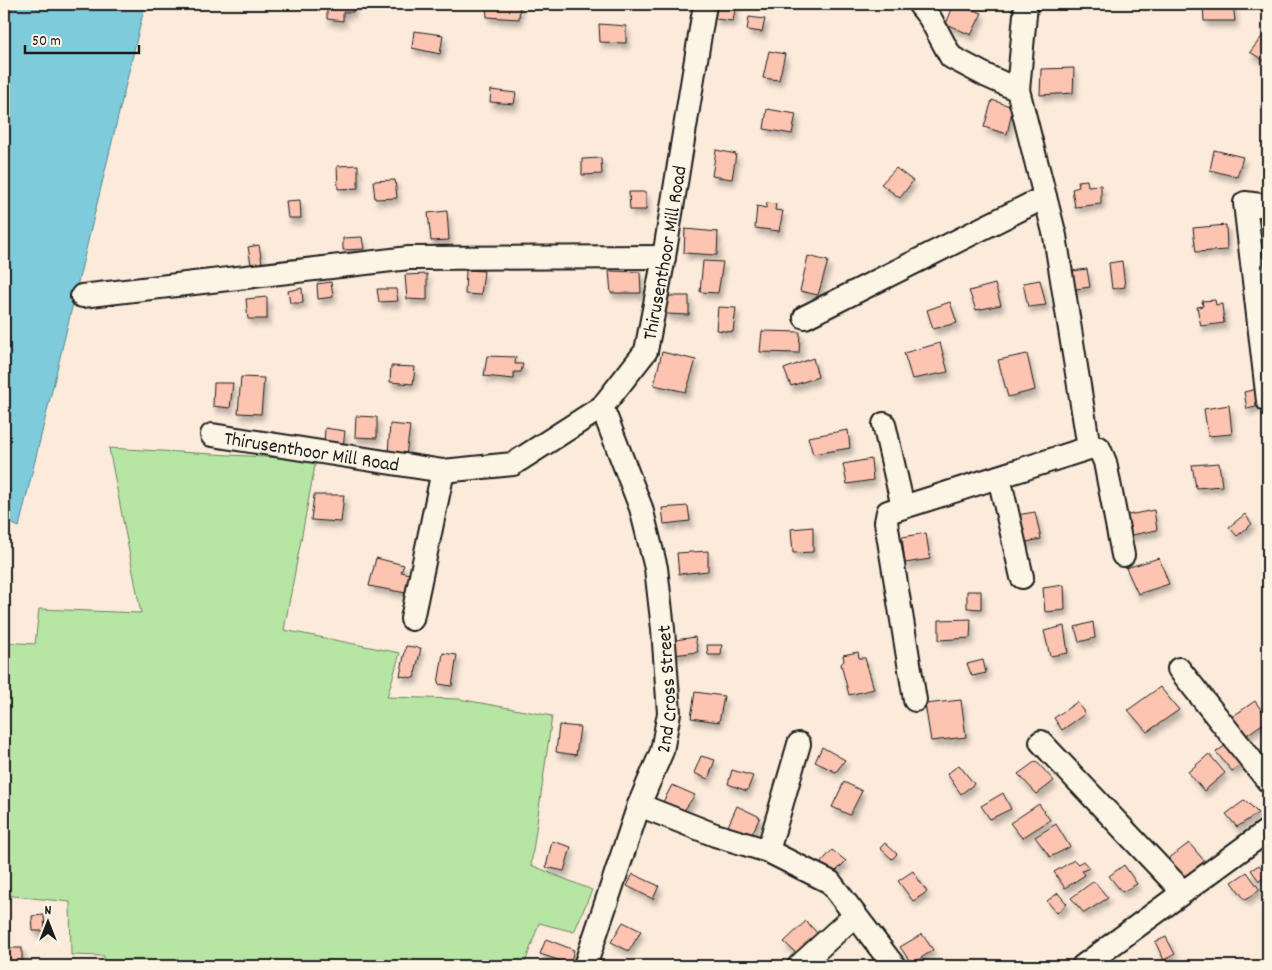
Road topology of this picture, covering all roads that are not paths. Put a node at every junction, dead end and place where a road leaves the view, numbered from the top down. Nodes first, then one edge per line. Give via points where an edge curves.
1 (705, 4) edge
2 (919, 4) edge
3 (1026, 4) edge
4 (1018, 90) junction
5 (1046, 197) junction
6 (1268, 206) edge
7 (664, 257) junction
8 (82, 296) dead end
9 (805, 317) dead end
10 (1268, 401) edge
11 (602, 407) junction
12 (884, 424) dead end
13 (212, 435) dead end
14 (1089, 448) junction
15 (443, 471) junction
16 (998, 477) junction
17 (903, 507) junction
18 (1123, 556) dead end
19 (1022, 577) dead end
20 (412, 619) dead end
21 (1179, 669) dead end
22 (915, 700) dead end
23 (1042, 742) dead end
24 (799, 744) dead end
25 (1268, 781) edge
26 (639, 805) junction
27 (1268, 830) edge
28 (768, 851) junction
29 (1183, 892) junction
30 (855, 915) junction
31 (585, 966) edge
32 (799, 966) edge
33 (894, 966) edge
34 (1083, 966) edge

1 - 7 street, Thirusenthoor Mill Road
2 - 4 street via 951,57
3 - 4 street
4 - 5 street
5 - 9 street
5 - 14 street
6 - 10 street via 1245,203
7 - 8 street via 409,258
7 - 11 street, Thirusenthoor Mill Road via 646,351
11 - 15 street, Thirusenthoor Mill Road via 514,464
11 - 26 street, 2nd Cross Street via 640,508 656,568 663,629 668,712 662,751
12 - 17 street
13 - 15 street, Thirusenthoor Mill Road
14 - 16 street
14 - 18 street via 1099,448 1105,462
15 - 20 street
16 - 17 street
16 - 19 street
17 - 22 street via 888,512 886,522
21 - 25 street
23 - 29 street
24 - 28 street
26 - 28 street via 715,835
26 - 31 street, 2nd Cross Street
27 - 29 street
28 - 30 street via 830,882
29 - 34 street
30 - 32 street
30 - 33 street

